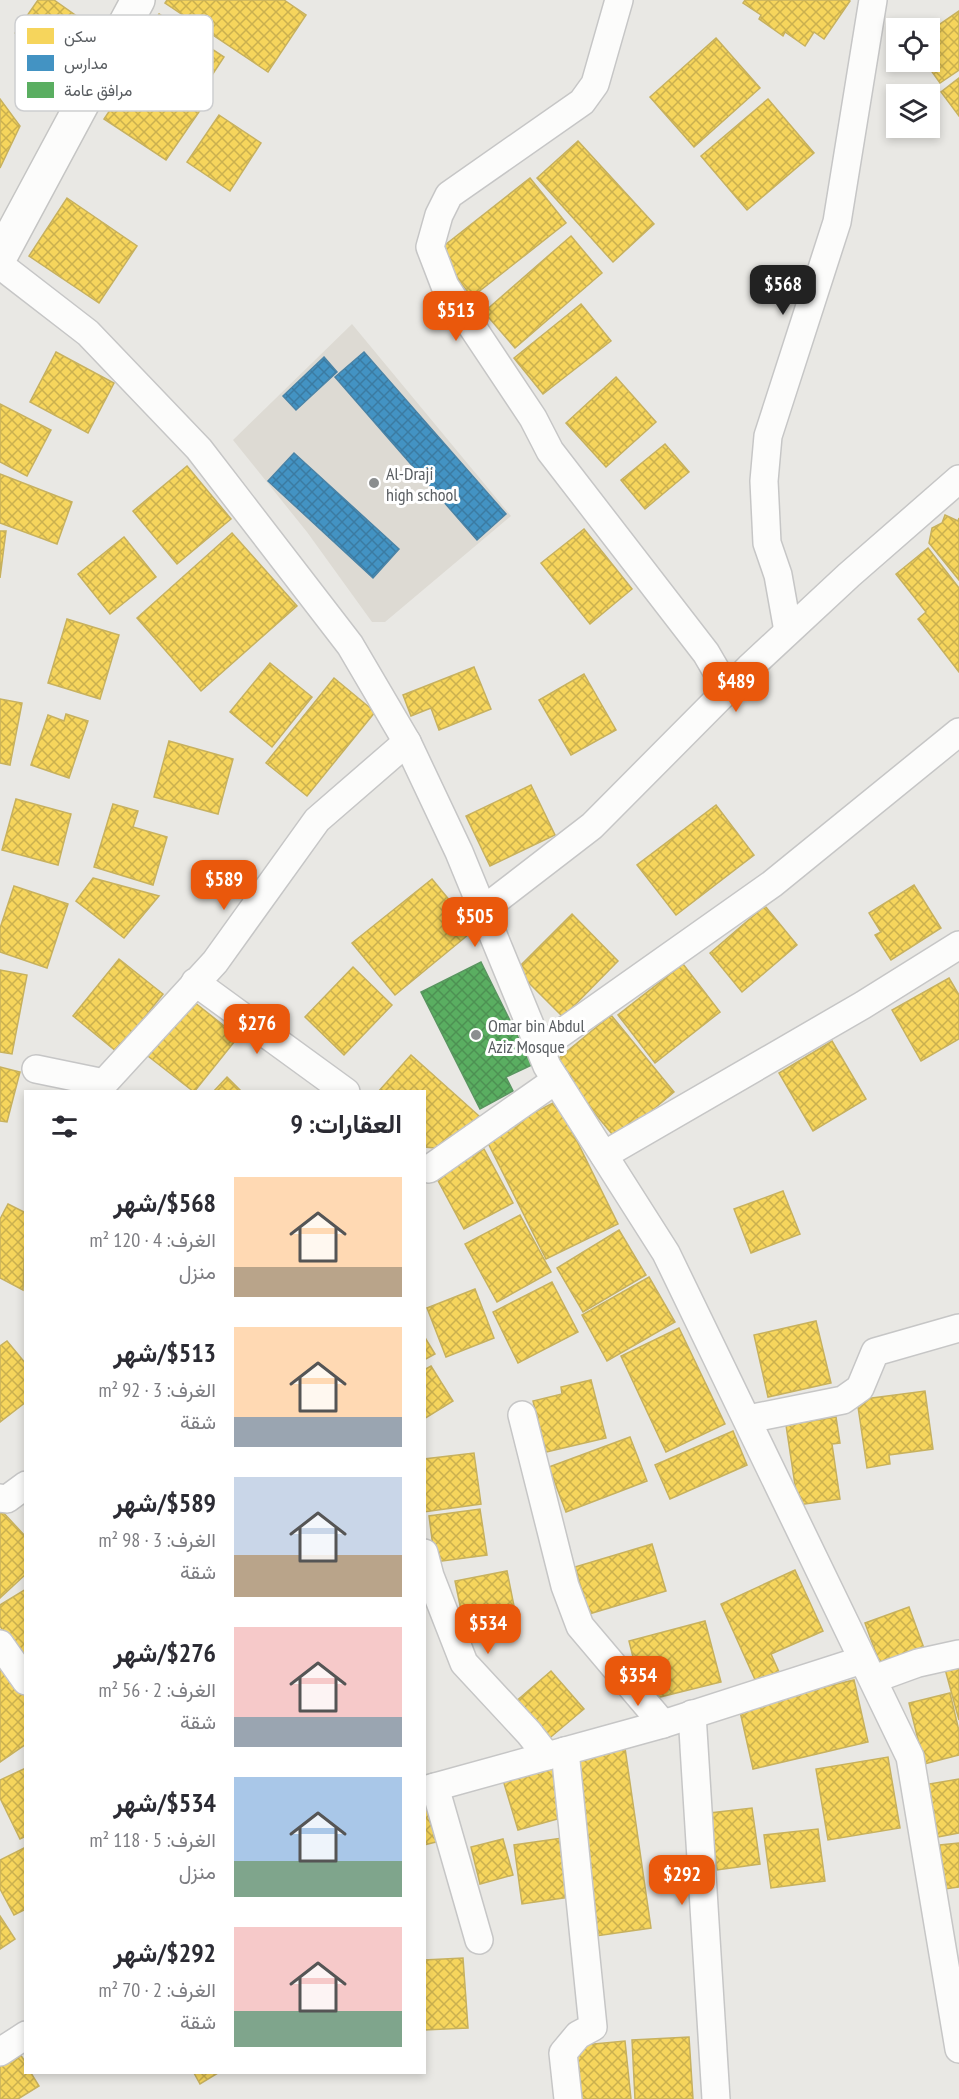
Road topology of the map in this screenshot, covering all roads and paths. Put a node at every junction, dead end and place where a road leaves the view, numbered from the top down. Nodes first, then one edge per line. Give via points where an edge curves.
1 (124, 0) edge
2 (138, 0) edge
3 (619, 0) edge
4 (873, 0) edge
5 (119, 15) edge
6 (130, 15) edge
7 (77, 111) edge
8 (0, 257) edge
9 (0, 265) edge
10 (959, 479) edge
11 (788, 631) junction
12 (727, 689) junction
13 (959, 732) edge
14 (407, 742) junction
15 (483, 909) junction
16 (959, 945) edge
17 (195, 982) junction
18 (540, 1048) junction
19 (36, 1069) dead end
20 (556, 1080) junction
21 (343, 1090) edge
22 (604, 1155) junction
23 (426, 1169) edge
24 (959, 1328) edge
25 (522, 1415) dead end
26 (748, 1419) junction
27 (24, 1486) edge
28 (0, 1497) edge
29 (426, 1561) edge
30 (0, 1644) edge
31 (959, 1654) edge
32 (868, 1670) junction
33 (24, 1678) edge
34 (692, 1714) junction
35 (663, 1724) junction
36 (556, 1753) junction
37 (430, 1788) edge
38 (479, 1940) dead end
39 (952, 1963) edge
40 (24, 2036) edge
41 (959, 2049) edge
42 (0, 2052) edge
43 (568, 2099) edge
44 (716, 2099) edge

1 - 5 main road
2 - 6 main road
3 - 12 street via 595,84 582,102 449,195 430,247 445,286 533,418 550,451 706,653
4 - 11 street via 837,222 768,436 764,481 767,543 778,575
7 - 8 main road
9 - 14 street via 88,333 199,449 350,645
10 - 11 street
11 - 12 street
12 - 15 street via 592,826
13 - 18 street via 772,884
14 - 15 street
14 - 17 street via 317,820 215,962
15 - 18 street
16 - 22 street
17 - 19 street via 104,1083
17 - 21 street
18 - 20 street
20 - 22 street
20 - 23 street
22 - 26 street via 666,1253
24 - 26 street via 875,1352 860,1388 843,1400
25 - 35 street via 565,1586 580,1626
26 - 32 street
27 - 28 street via 7,1498
29 - 36 street via 464,1663 529,1732
30 - 33 street
31 - 32 street
32 - 34 street
32 - 39 street via 910,1757
34 - 35 street
34 - 44 street
35 - 36 street
36 - 37 street
36 - 43 street via 593,2027 578,2035 563,2053
37 - 38 street
39 - 41 street
40 - 42 street

